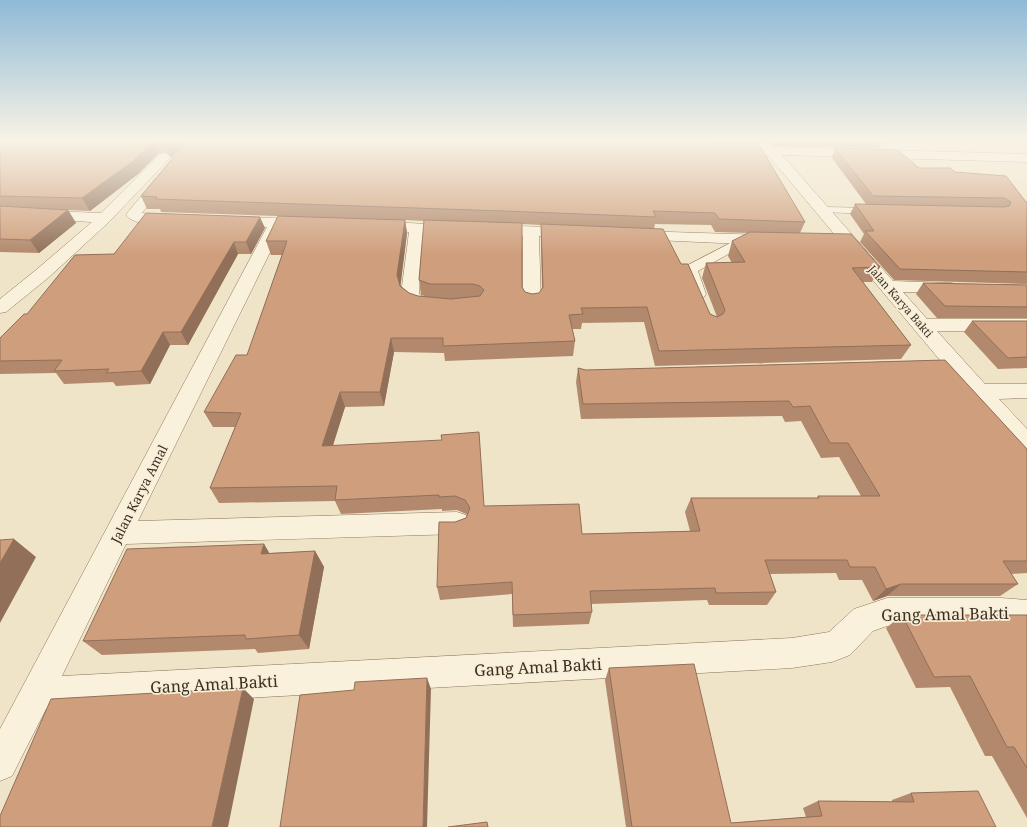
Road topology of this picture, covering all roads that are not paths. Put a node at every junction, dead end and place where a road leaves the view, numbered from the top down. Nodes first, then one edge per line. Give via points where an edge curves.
1 (144, 178) edge
2 (164, 178) edge
3 (795, 178) edge
4 (824, 210) junction
5 (0, 212) edge
6 (882, 212) edge
7 (105, 218) junction
8 (190, 221) edge
9 (221, 222) edge
10 (276, 224) junction
11 (315, 225) edge
12 (362, 226) edge
13 (417, 227) junction
14 (531, 231) junction
15 (586, 234) edge
16 (626, 236) edge
17 (746, 240) junction
18 (783, 240) edge
19 (828, 241) edge
20 (851, 242) junction
21 (888, 286) junction
22 (965, 288) edge
23 (532, 302) edge
24 (704, 305) edge
25 (453, 306) edge
26 (0, 308) edge
27 (922, 325) junction
28 (1027, 325) edge
29 (956, 366) junction
30 (935, 367) edge
31 (1027, 390) edge
32 (979, 392) junction
33 (1027, 444) edge
34 (457, 523) edge
35 (119, 533) junction
36 (1027, 614) edge
37 (36, 693) junction
38 (0, 764) edge

1 - 7 street
2 - 8 street via 133,215 142,219
3 - 4 street, Jalan Karya Bakti
4 - 6 lane
4 - 20 street, Jalan Karya Bakti
5 - 7 street
7 - 26 street
9 - 10 street
10 - 11 street
10 - 35 street, Jalan Karya Amal
12 - 13 street
13 - 14 street
13 - 25 street via 410,290 412,298 425,305
14 - 15 street
14 - 23 street
16 - 17 street
17 - 18 street
17 - 24 lane via 691,271
19 - 20 street
20 - 21 street, Jalan Karya Bakti
21 - 22 street
21 - 27 street, Jalan Karya Bakti
27 - 28 street
27 - 29 street, Jalan Karya Bakti
29 - 30 street
29 - 32 street, Jalan Karya Bakti
31 - 32 street
32 - 33 street, Jalan Karya Bakti
34 - 35 street
35 - 37 street, Jalan Karya Amal
36 - 37 street, Gang Amal Bakti via 887,612 864,619 839,644 792,653
37 - 38 street, Jalan Karya Amal

